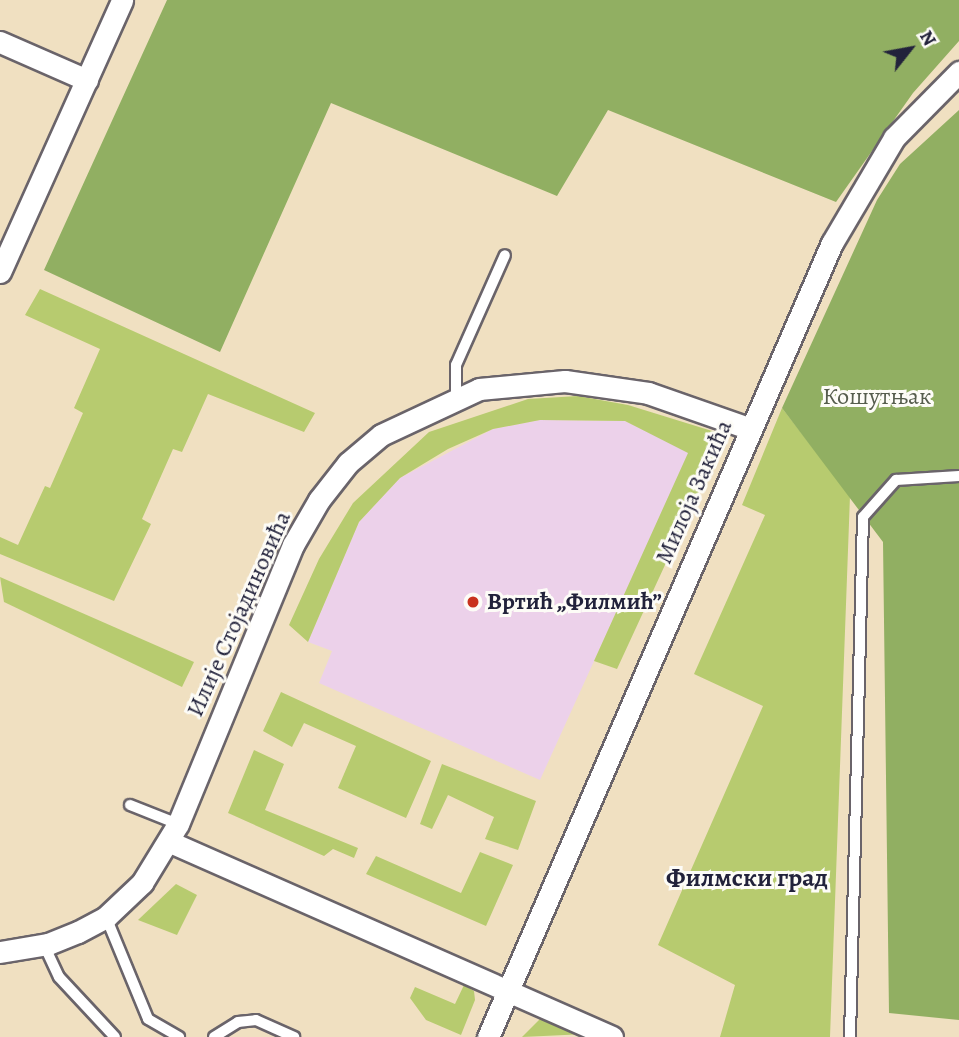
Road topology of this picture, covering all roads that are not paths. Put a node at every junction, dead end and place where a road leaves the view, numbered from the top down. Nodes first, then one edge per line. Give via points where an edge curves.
1 (122, 0) edge
2 (0, 42) edge
3 (959, 72) edge
4 (87, 80) junction
5 (505, 255) dead end
6 (0, 272) edge
7 (456, 396) junction
8 (751, 429) junction
9 (959, 476) edge
10 (131, 805) dead end
11 (174, 833) junction
12 (106, 917) junction
13 (44, 944) junction
14 (0, 952) edge
15 (506, 989) junction
16 (114, 1037) edge
17 (179, 1037) edge
18 (214, 1037) edge
19 (293, 1037) edge
20 (488, 1037) edge
21 (612, 1037) edge
22 (850, 1037) edge

1 - 4 street
2 - 4 street
3 - 8 street, Милоја Закића via 894,138 864,182
4 - 6 street
5 - 7 lane via 456,365
7 - 8 street, Илије Стојадиновића via 522,382 613,384 672,399
7 - 11 street, Илије Стојадиновића via 381,435 348,463 319,500 276,583
8 - 15 street, Милоја Закића
9 - 22 lane via 896,480 863,517
10 - 11 lane
11 - 12 street, Илије Стојадиновића via 142,883
11 - 15 street
12 - 13 street, Илије Стојадиновића
12 - 17 lane via 148,1019
13 - 14 street, Илије Стојадиновића
13 - 16 lane via 60,977
15 - 20 street, Милоја Закића
15 - 21 street
18 - 19 lane via 247,1020

